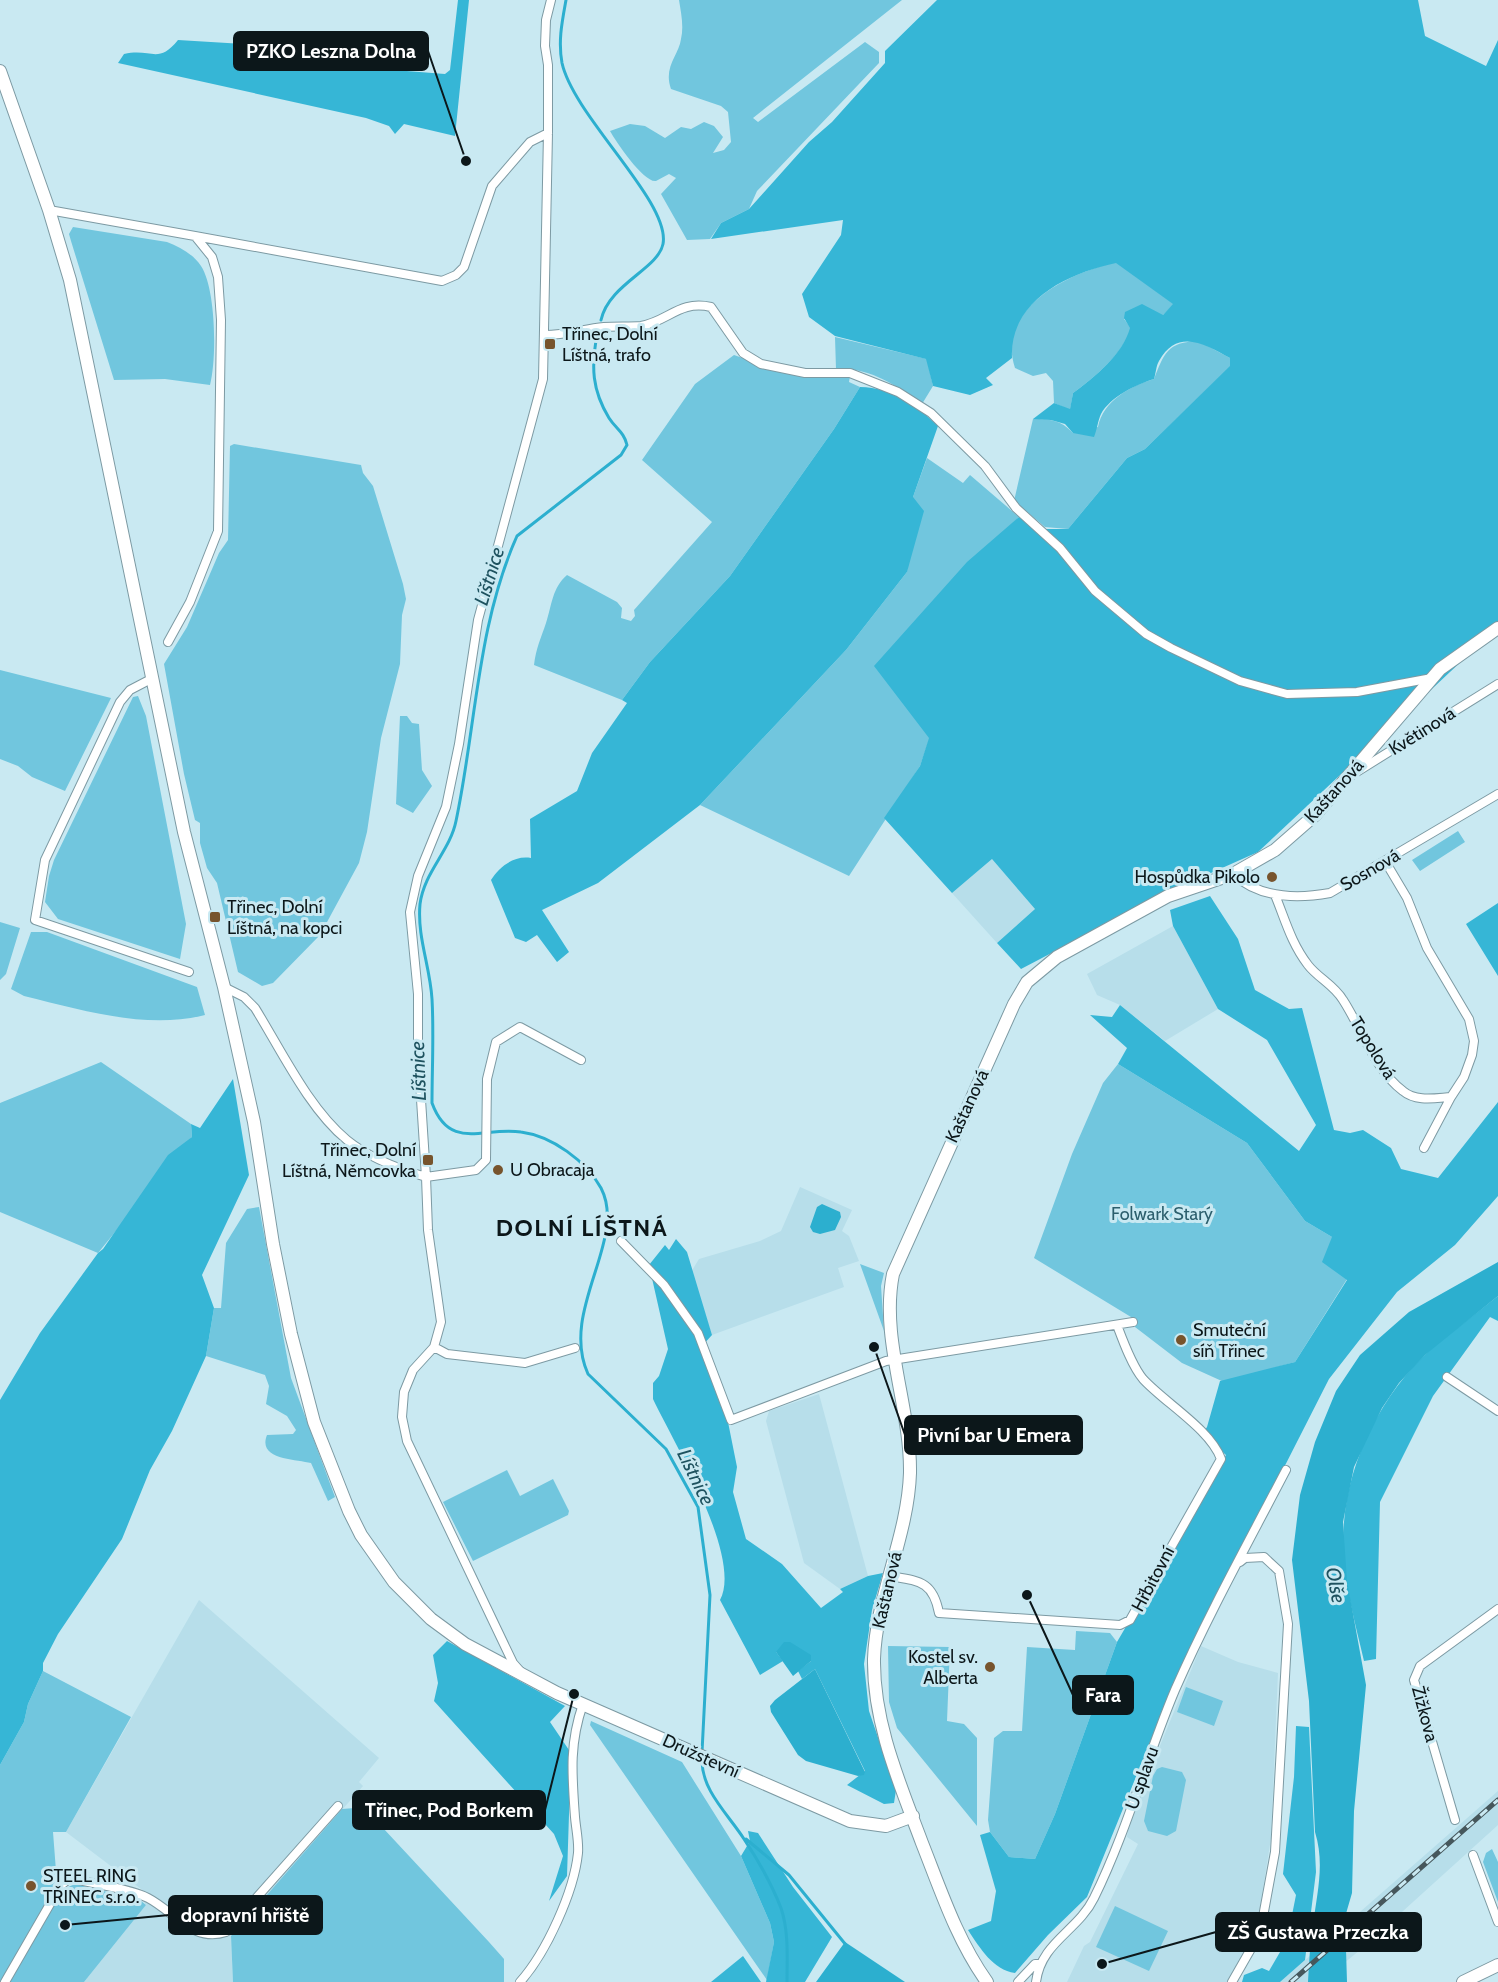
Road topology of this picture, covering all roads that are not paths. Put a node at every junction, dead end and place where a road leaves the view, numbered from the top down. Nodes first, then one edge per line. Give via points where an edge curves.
1 (551, 0) edge
2 (0, 71) edge
3 (548, 133) junction
4 (49, 210) junction
5 (195, 236) junction
6 (544, 335) junction
7 (1498, 628) edge
8 (168, 642) dead end
9 (153, 678) junction
10 (1432, 678) junction
11 (1498, 684) edge
12 (1347, 778) junction
13 (1498, 794) edge
14 (1385, 861) junction
15 (1233, 874) junction
16 (1275, 895) junction
17 (189, 972) dead end
18 (224, 987) junction
19 (580, 1060) dead end
20 (1451, 1097) junction
21 (1424, 1148) dead end
22 (426, 1177) junction
23 (621, 1240) dead end
24 (1133, 1322) dead end
25 (1117, 1325) junction
26 (434, 1347) junction
27 (575, 1348) dead end
28 (896, 1362) junction
29 (1447, 1377) dead end
30 (1498, 1411) edge
31 (1286, 1470) dead end
32 (1238, 1565) junction
33 (890, 1576) junction
34 (1498, 1609) edge
35 (526, 1677) junction
36 (583, 1704) junction
37 (338, 1806) dead end
38 (912, 1816) junction
39 (1455, 1820) dead end
40 (1473, 1855) dead end
41 (1498, 1922) edge
42 (1039, 1964) junction
43 (1498, 1965) edge
44 (5, 1982) edge
45 (520, 1982) edge
46 (987, 1982) edge
47 (1018, 1982) edge
48 (1036, 1982) edge
49 (1232, 1982) edge
50 (1463, 1982) edge

1 - 3 street via 545,46
2 - 4 street, Družstevní
3 - 5 street via 530,141 492,186 464,267 442,282
3 - 6 street
4 - 5 street
4 - 9 street, Družstevní via 70,280
5 - 8 street via 212,257 220,298 218,531
6 - 10 street via 642,326 680,308 697,304 711,307 743,353 761,364 804,373 850,373 898,392 931,413 985,466 1016,508 1060,548 1095,591 1146,634 1171,648 1240,681 1287,694 1357,692
6 - 22 street via 539,399 478,620 451,787 412,894 411,939 418,994
7 - 10 street, Kaštanová
9 - 17 street via 130,690 120,702 45,860 35,920
9 - 18 street, Družstevní via 184,832
10 - 12 street, Kaštanová
11 - 12 street, Květinová
12 - 15 street, Kaštanová via 1315,815 1275,850
13 - 14 street, Sosnová
14 - 16 street, Sosnová via 1330,892 1309,897
14 - 20 street via 1407,898 1426,948 1469,1019 1474,1041 1472,1055
15 - 16 street, Sosnová
15 - 28 street, Kaštanová via 1168,896 1044,966 1027,982 998,1038 893,1274 890,1299
16 - 20 street, Topolová via 1293,944 1310,967 1338,991 1392,1082 1415,1098
18 - 22 street via 255,1008 321,1112 347,1141 395,1168
18 - 35 street, Družstevní via 254,1122 289,1323 314,1422 336,1482 361,1535 394,1582 448,1632
19 - 22 street via 520,1027 496,1042 487,1079 486,1160 476,1170
20 - 21 street
22 - 26 street via 441,1322
23 - 28 street via 664,1285 698,1333 731,1420 886,1361
24 - 25 street
25 - 28 street
25 - 33 street, Hřbitovní via 1142,1378 1200,1432 1221,1459 1127,1623 939,1613 930,1588
26 - 27 street via 447,1354 525,1363
26 - 35 street via 413,1370 404,1392 402,1417 407,1441 513,1663
28 - 33 street, Kaštanová via 908,1428 910,1473
29 - 30 street
31 - 32 street, U splavu
32 - 42 street, U splavu via 1175,1691 1093,1901 1056,1939
32 - 49 street via 1245,1558 1264,1557 1273,1563 1282,1582 1288,1647 1280,1719 1275,1852 1260,1933
33 - 38 street, Kaštanová via 874,1659 877,1702 884,1737
34 - 39 street, Žižkova via 1420,1666 1414,1680
35 - 36 street, Družstevní
36 - 38 street, Družstevní via 850,1821 886,1826
36 - 45 street via 574,1730 571,1761 578,1853 570,1887 554,1925
37 - 44 street via 226,1932 219,1934 193,1931 147,1897 70,1878 61,1885
38 - 46 street via 967,1954
40 - 41 street
42 - 47 street
42 - 48 street, U splavu
43 - 50 street

